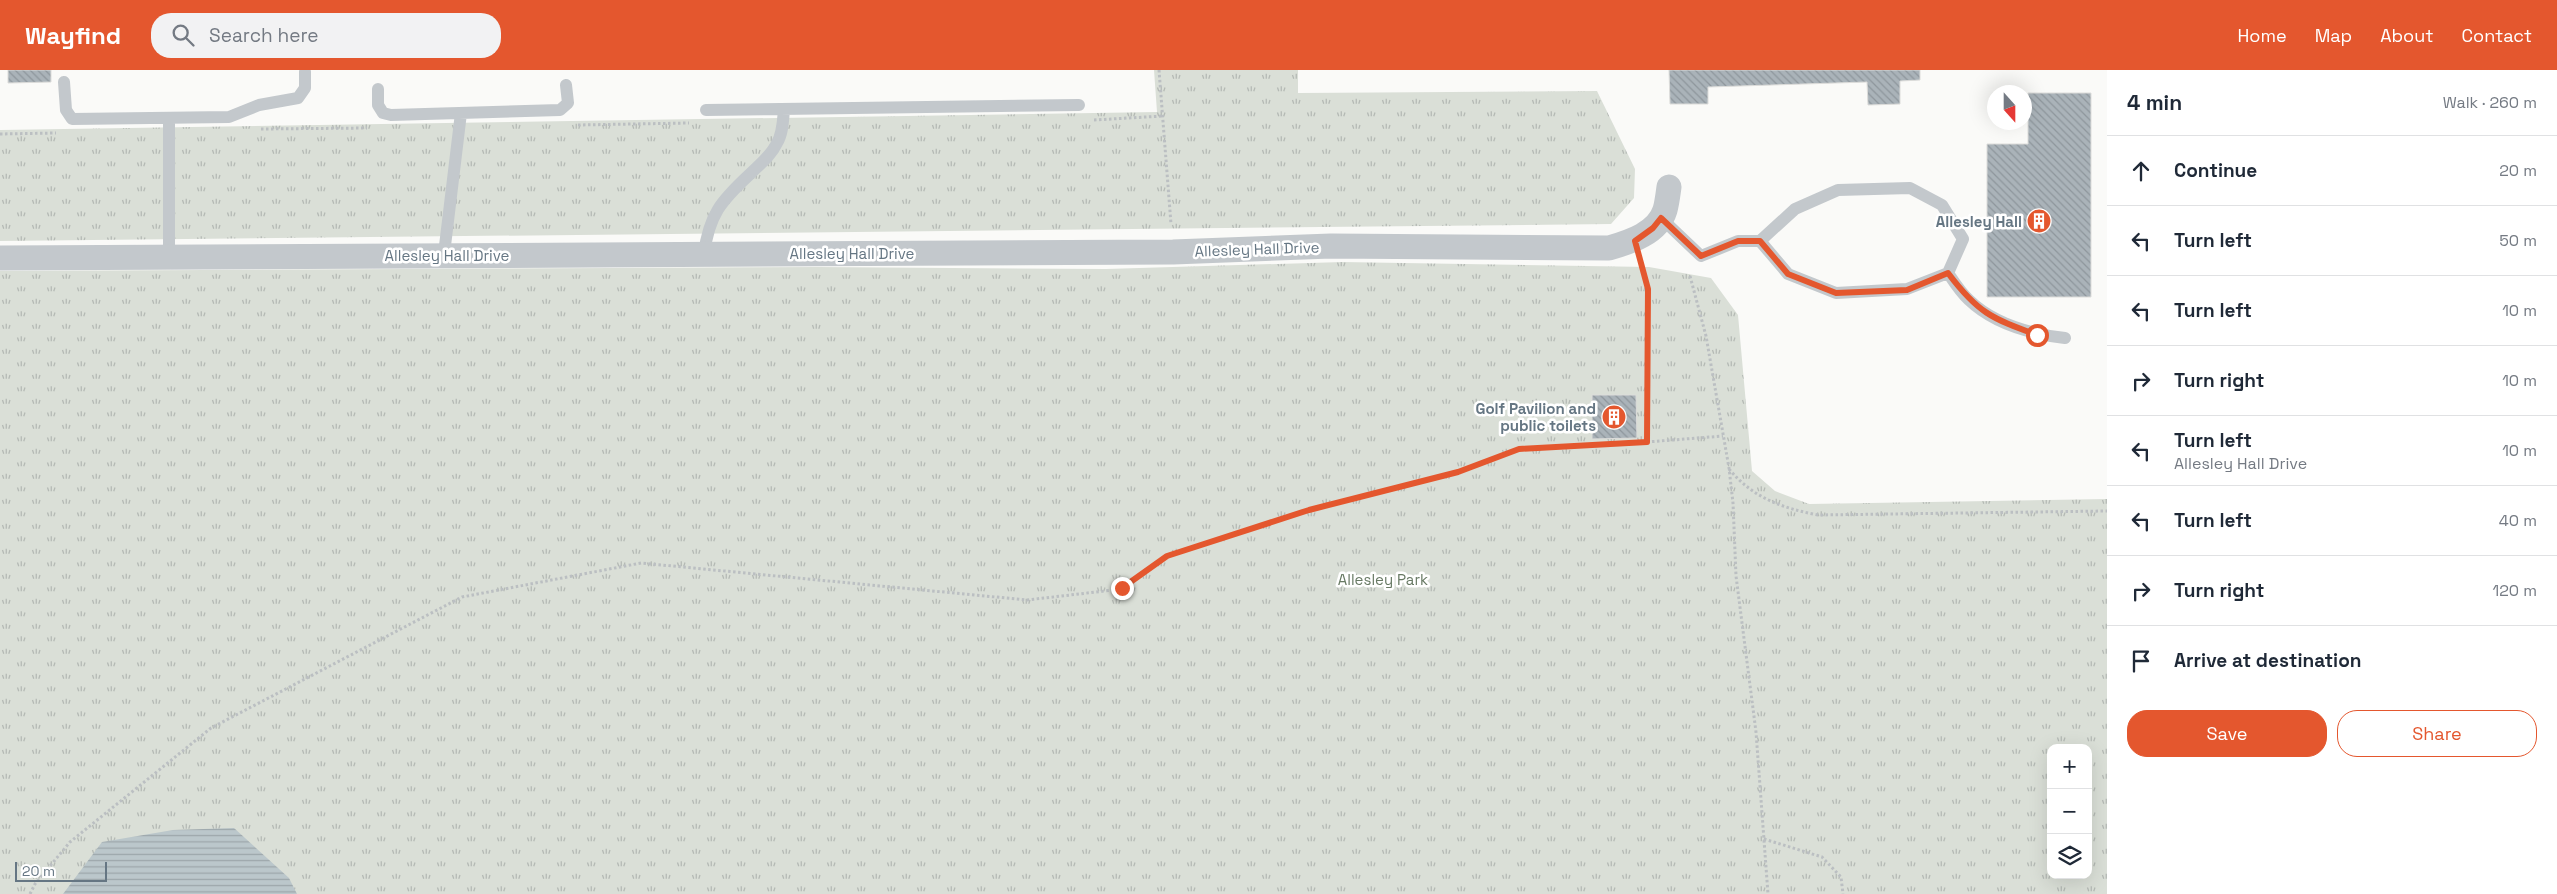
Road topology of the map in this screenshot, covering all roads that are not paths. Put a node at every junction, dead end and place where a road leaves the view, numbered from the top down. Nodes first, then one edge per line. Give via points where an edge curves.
1 (305, 72) dead end
2 (64, 82) dead end
3 (566, 85) dead end
4 (378, 89) dead end
5 (1078, 105) road end
6 (784, 109) junction
7 (706, 110) road end
8 (461, 113) junction
9 (169, 119) junction
10 (1669, 187) dead end
11 (1661, 218) junction
12 (1760, 241) junction
13 (444, 254) junction
14 (704, 254) junction
15 (169, 256) junction
16 (0, 258) edge
17 (1948, 273) junction
18 (2065, 338) dead end

1 - 9 lane via 305,88 298,98 259,105 236,116
2 - 9 lane via 66,110 72,119
3 - 8 lane via 568,103 560,110
4 - 8 lane via 382,113
5 - 6 lane
6 - 7 lane
6 - 14 lane via 778,143 715,212 708,226
8 - 13 lane
9 - 15 lane
10 - 11 street
11 - 12 lane via 1701,256 1738,241
11 - 14 street, Allesley Hall Drive via 1635,241 1610,248 1331,246 1173,252
12 - 17 lane via 1788,274 1836,293 1907,290
12 - 17 lane via 1795,209 1838,190 1910,188 1942,205 1963,239
13 - 14 street, Allesley Hall Drive
13 - 15 street, Allesley Hall Drive
15 - 16 street, Allesley Hall Drive
17 - 18 lane via 1982,311 2037,335

